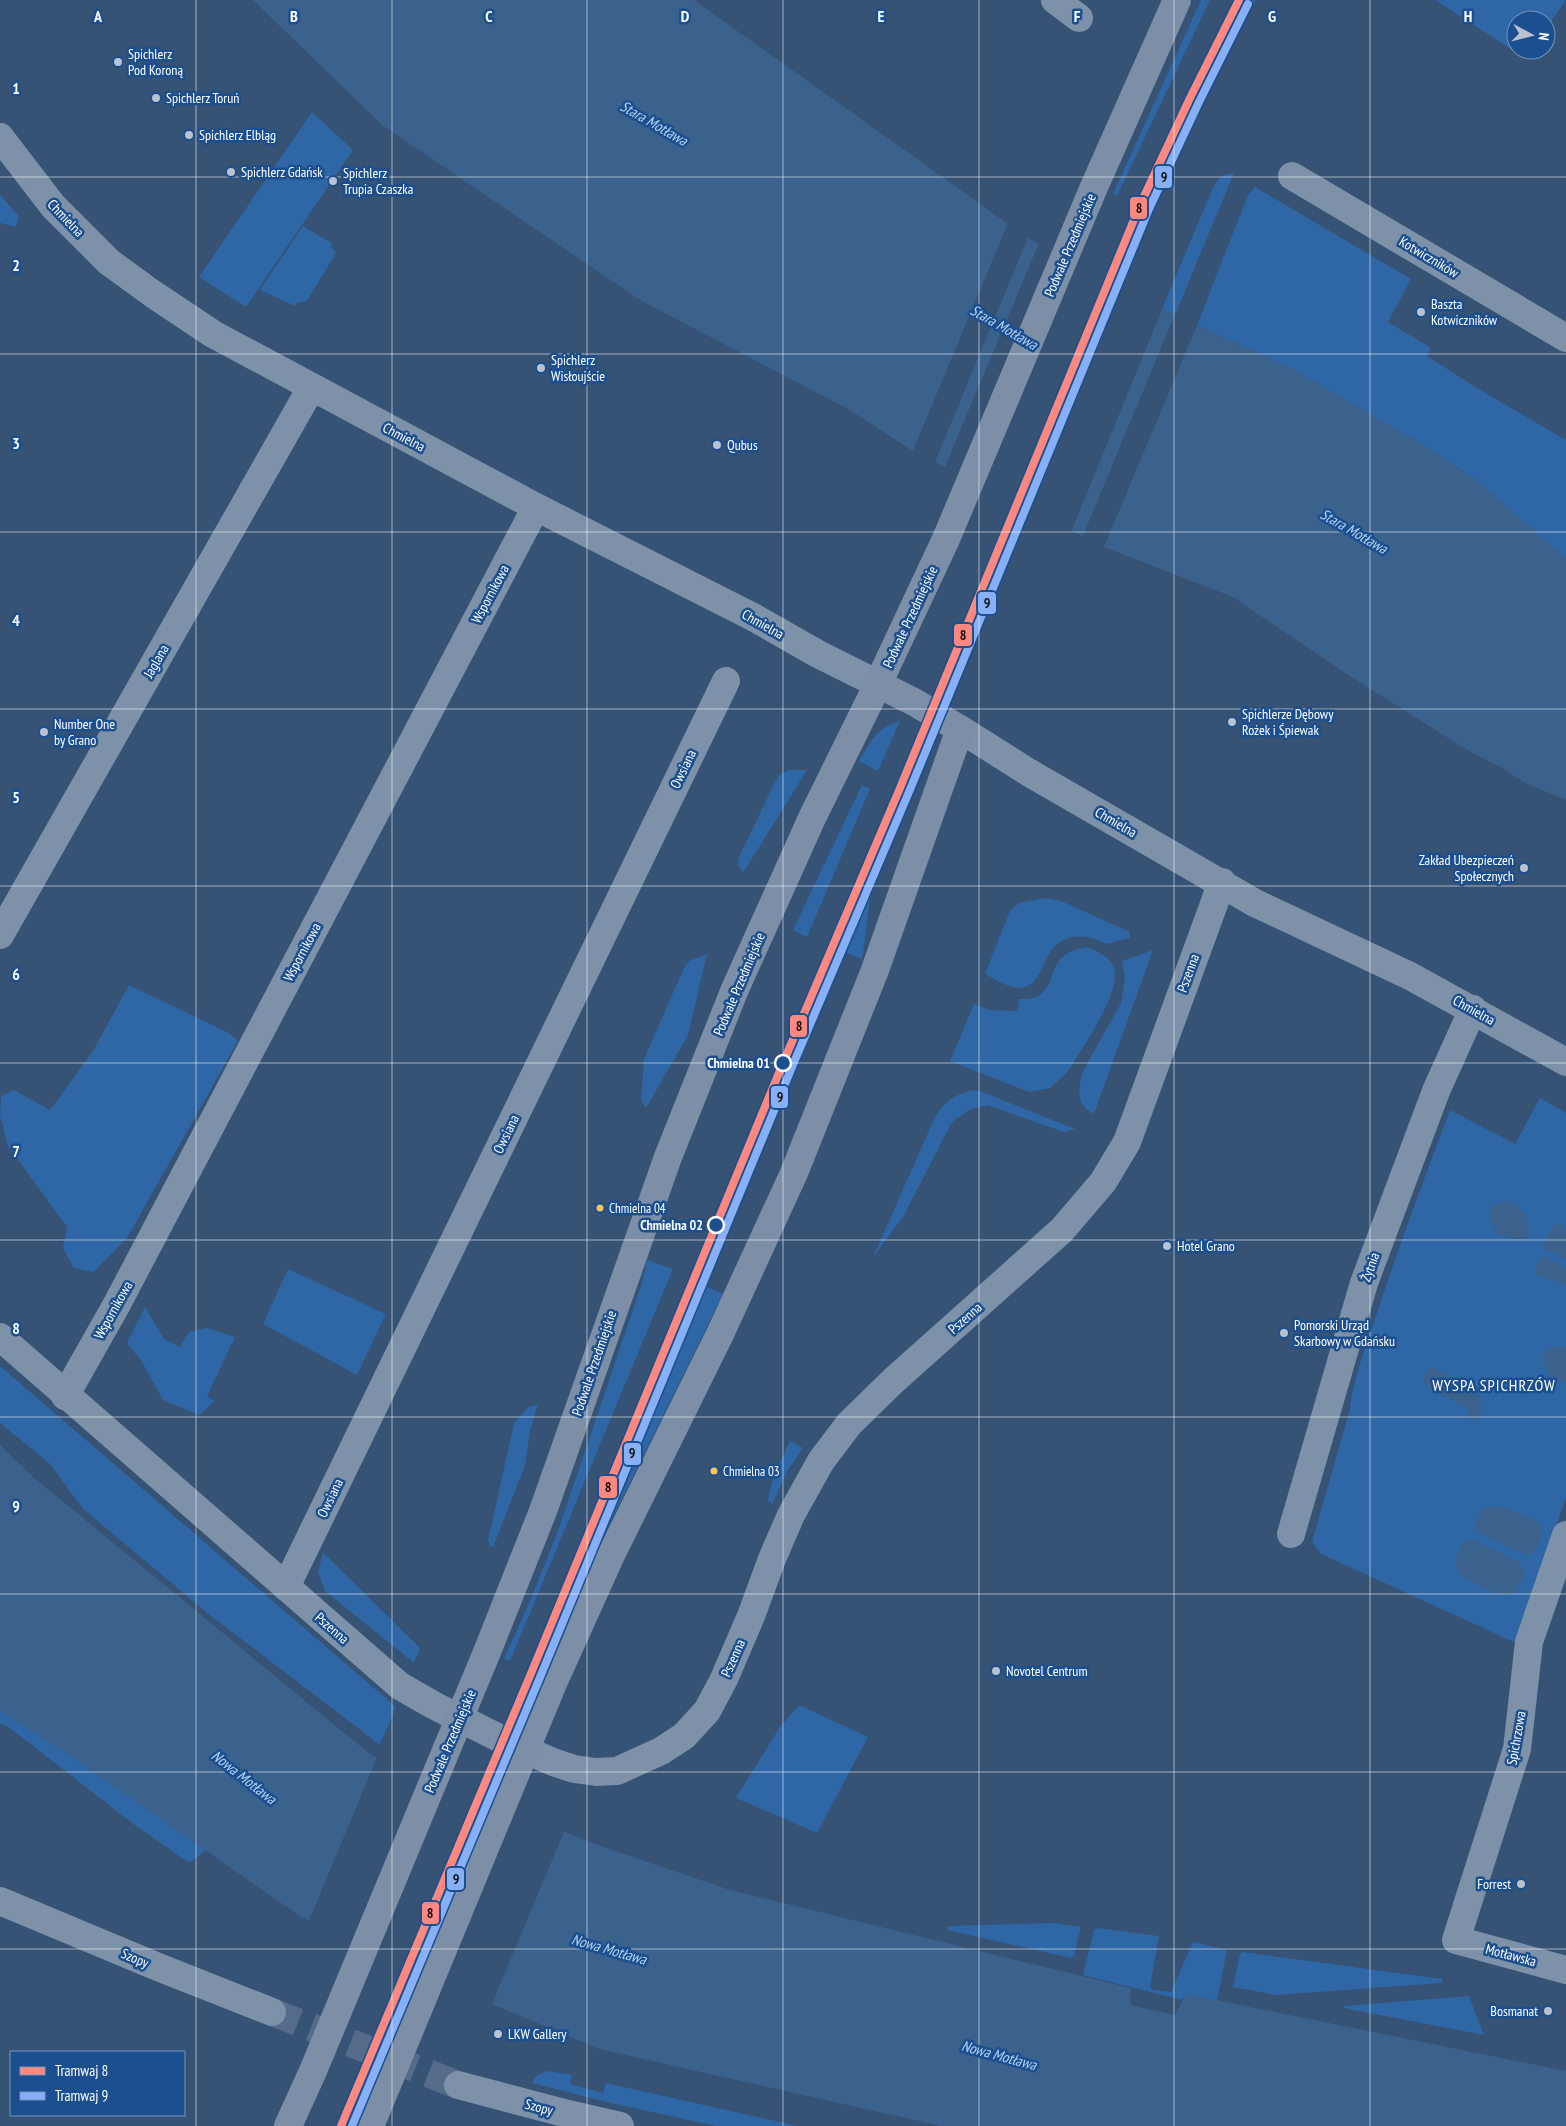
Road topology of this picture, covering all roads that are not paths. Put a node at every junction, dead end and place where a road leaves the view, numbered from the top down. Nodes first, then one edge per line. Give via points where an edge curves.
1 (1055, 0) edge
2 (1177, 0) edge
3 (1079, 18) dead end
4 (0, 137) edge
5 (1292, 176) dead end
6 (1566, 338) edge
7 (311, 388) junction
8 (536, 507) junction
9 (726, 681) dead end
10 (878, 684) junction
11 (960, 729) junction
12 (1222, 882) junction
13 (0, 935) edge
14 (1474, 1009) junction
15 (1566, 1062) edge
16 (0, 1337) edge
17 (65, 1396) junction
18 (1291, 1534) dead end
19 (1566, 1535) edge
20 (286, 1587) junction
21 (0, 1901) edge
22 (1456, 1940) joint
23 (1566, 1970) edge
24 (272, 2012) tunnel mouth
25 (458, 2085) tunnel mouth
26 (288, 2126) edge
27 (370, 2126) edge
28 (620, 2126) edge

1 - 3 street
2 - 10 main road, Podwale Przedmiejskie via 1094,187 946,539
4 - 7 street, Chmielna via 52,206 110,262 213,334
5 - 6 street, Kotwiczników
7 - 8 street, Chmielna
7 - 13 street, Jaglana
8 - 10 street, Chmielna
8 - 17 street, Wspornikowa via 117,1304
9 - 20 street, Owsiana
10 - 11 main road, Chmielna
10 - 26 main road, Podwale Przedmiejskie via 812,818 735,989 668,1157 543,1511
11 - 12 street, Chmielna via 1028,772
11 - 27 main road via 875,970 794,1173 722,1332 611,1555 554,1680
12 - 14 street, Chmielna via 1255,903
12 - 20 street, Pszenna via 1127,1142 1103,1182 1062,1230 893,1382 849,1424 832,1446 791,1515 724,1679 707,1711 684,1736 661,1751 617,1771 574,1769 553,1762 507,1742 400,1686
14 - 15 street, Chmielna
14 - 18 street, Żytnia via 1436,1091 1364,1283
16 - 17 street, Pszenna
17 - 20 street, Pszenna
19 - 22 street, Spichrzowa via 1529,1642 1517,1749
21 - 24 street, Szopy
22 - 23 street, Motławska
25 - 28 street, Szopy

